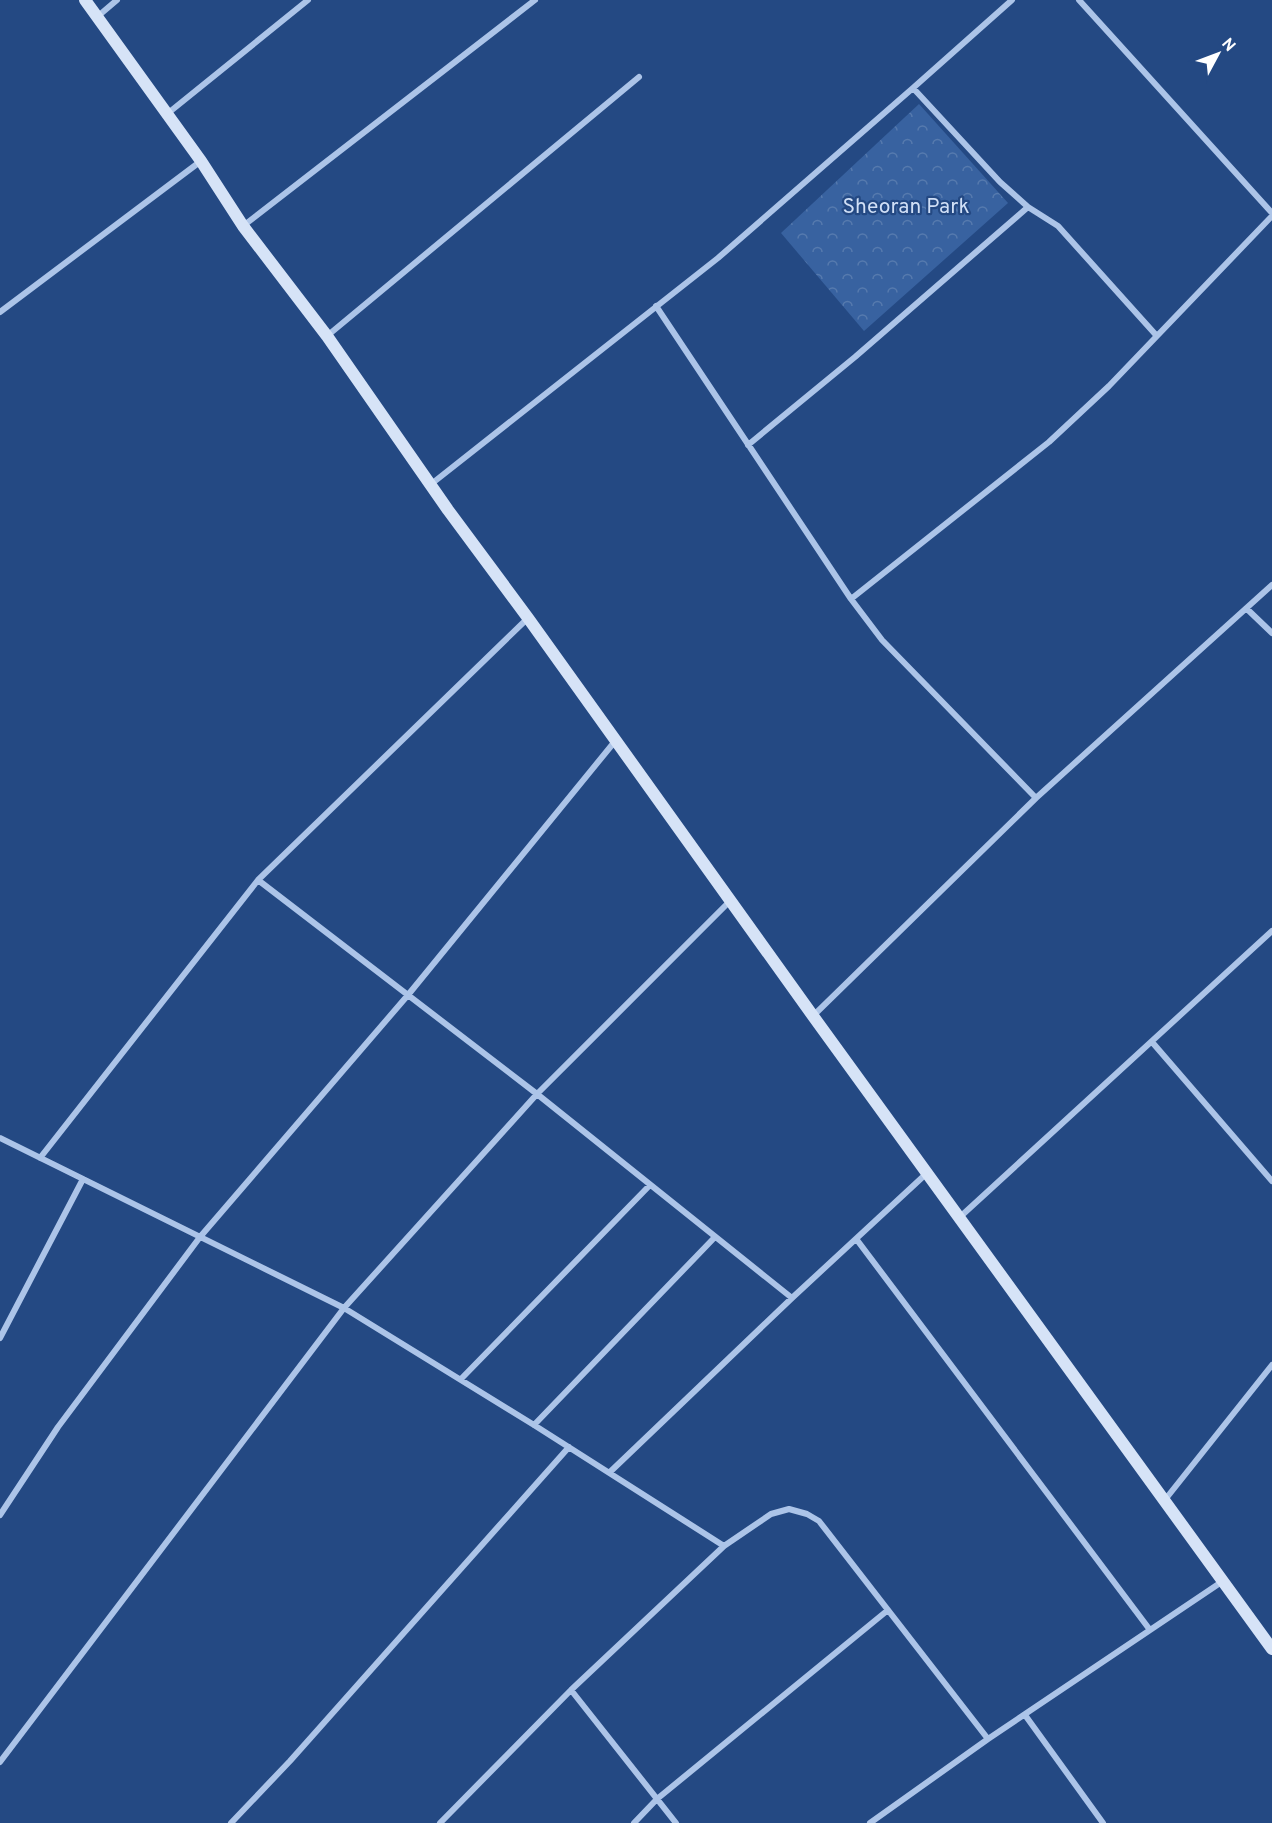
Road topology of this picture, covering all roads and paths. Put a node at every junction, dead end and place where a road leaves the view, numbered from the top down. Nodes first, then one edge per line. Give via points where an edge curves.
1 (86, 0) edge
2 (117, 0) edge
3 (308, 0) edge
4 (535, 0) edge
5 (1012, 0) edge
6 (1079, 0) edge
7 (97, 17) junction
8 (639, 77) dead end
9 (913, 88) junction
10 (167, 114) junction
11 (201, 161) junction
12 (1028, 207) junction
13 (1272, 215) edge
14 (243, 226) junction
15 (656, 306) junction
16 (0, 312) edge
17 (1156, 335) junction
18 (327, 336) junction
19 (748, 445) junction
20 (430, 485) junction
21 (1272, 585) edge
22 (851, 599) junction
23 (1247, 609) junction
24 (528, 618) junction
25 (1272, 633) edge
26 (616, 740) junction
27 (1036, 798) junction
28 (258, 880) junction
29 (730, 900) junction
30 (1272, 931) edge
31 (408, 995) junction
32 (813, 1016) junction
33 (1152, 1042) junction
34 (537, 1094) junction
35 (0, 1138) edge
36 (40, 1158) junction
37 (927, 1173) junction
38 (83, 1179) junction
39 (1272, 1181) edge
40 (650, 1185) junction
41 (960, 1217) junction
42 (200, 1237) junction
43 (716, 1237) junction
44 (857, 1240) junction
45 (792, 1298) junction
46 (344, 1308) junction
47 (0, 1338) edge
48 (1272, 1365) edge
49 (461, 1379) junction
50 (534, 1425) junction
51 (569, 1447) junction
52 (609, 1472) junction
53 (1164, 1501) junction
54 (0, 1515) edge
55 (723, 1546) junction
56 (1223, 1581) junction
57 (888, 1610) junction
58 (1150, 1630) junction
59 (1272, 1649) edge
60 (571, 1690) junction
61 (1025, 1715) junction
62 (988, 1739) junction
63 (0, 1762) edge
64 (657, 1799) junction
65 (231, 1823) edge
66 (440, 1823) edge
67 (634, 1823) edge
68 (676, 1823) edge
69 (870, 1823) edge
70 (1103, 1823) edge

1 - 7 main road
2 - 7 street
3 - 10 street
4 - 14 street
5 - 9 street
6 - 13 street
7 - 10 main road
8 - 18 street
9 - 12 street
9 - 15 street via 727,250
10 - 11 main road
11 - 14 main road
11 - 16 street
12 - 17 street via 1058,226
12 - 19 street
13 - 17 street
14 - 18 main road
15 - 19 street
15 - 20 street
17 - 22 street via 1049,442
18 - 20 main road
19 - 22 street
20 - 24 main road
21 - 23 street
22 - 27 street via 882,640
23 - 25 street
23 - 27 street
24 - 26 main road
24 - 28 street
26 - 29 main road
26 - 31 street
27 - 32 street
28 - 31 street
28 - 36 street
29 - 32 main road
29 - 34 street
30 - 33 street
31 - 34 street
31 - 42 street
32 - 37 main road
33 - 39 street
33 - 41 street
34 - 40 street
34 - 46 street
35 - 36 street
36 - 38 street
37 - 41 main road
37 - 44 street
38 - 42 street
38 - 47 street
40 - 43 street
40 - 49 street
41 - 53 main road
42 - 46 street
42 - 54 street via 58,1427
43 - 45 street
43 - 50 street
44 - 45 street
44 - 58 street
45 - 52 street
46 - 49 street
46 - 63 street
48 - 53 street
49 - 50 street
50 - 51 street
51 - 52 street
51 - 65 street
52 - 55 street
53 - 56 main road
55 - 57 street via 771,1514 789,1509 807,1514 819,1521
55 - 60 street
56 - 58 street
56 - 59 main road
57 - 62 street
57 - 64 street
58 - 61 street
60 - 64 street
60 - 66 street
61 - 62 street
61 - 70 street
62 - 69 street
64 - 67 street
64 - 68 street

